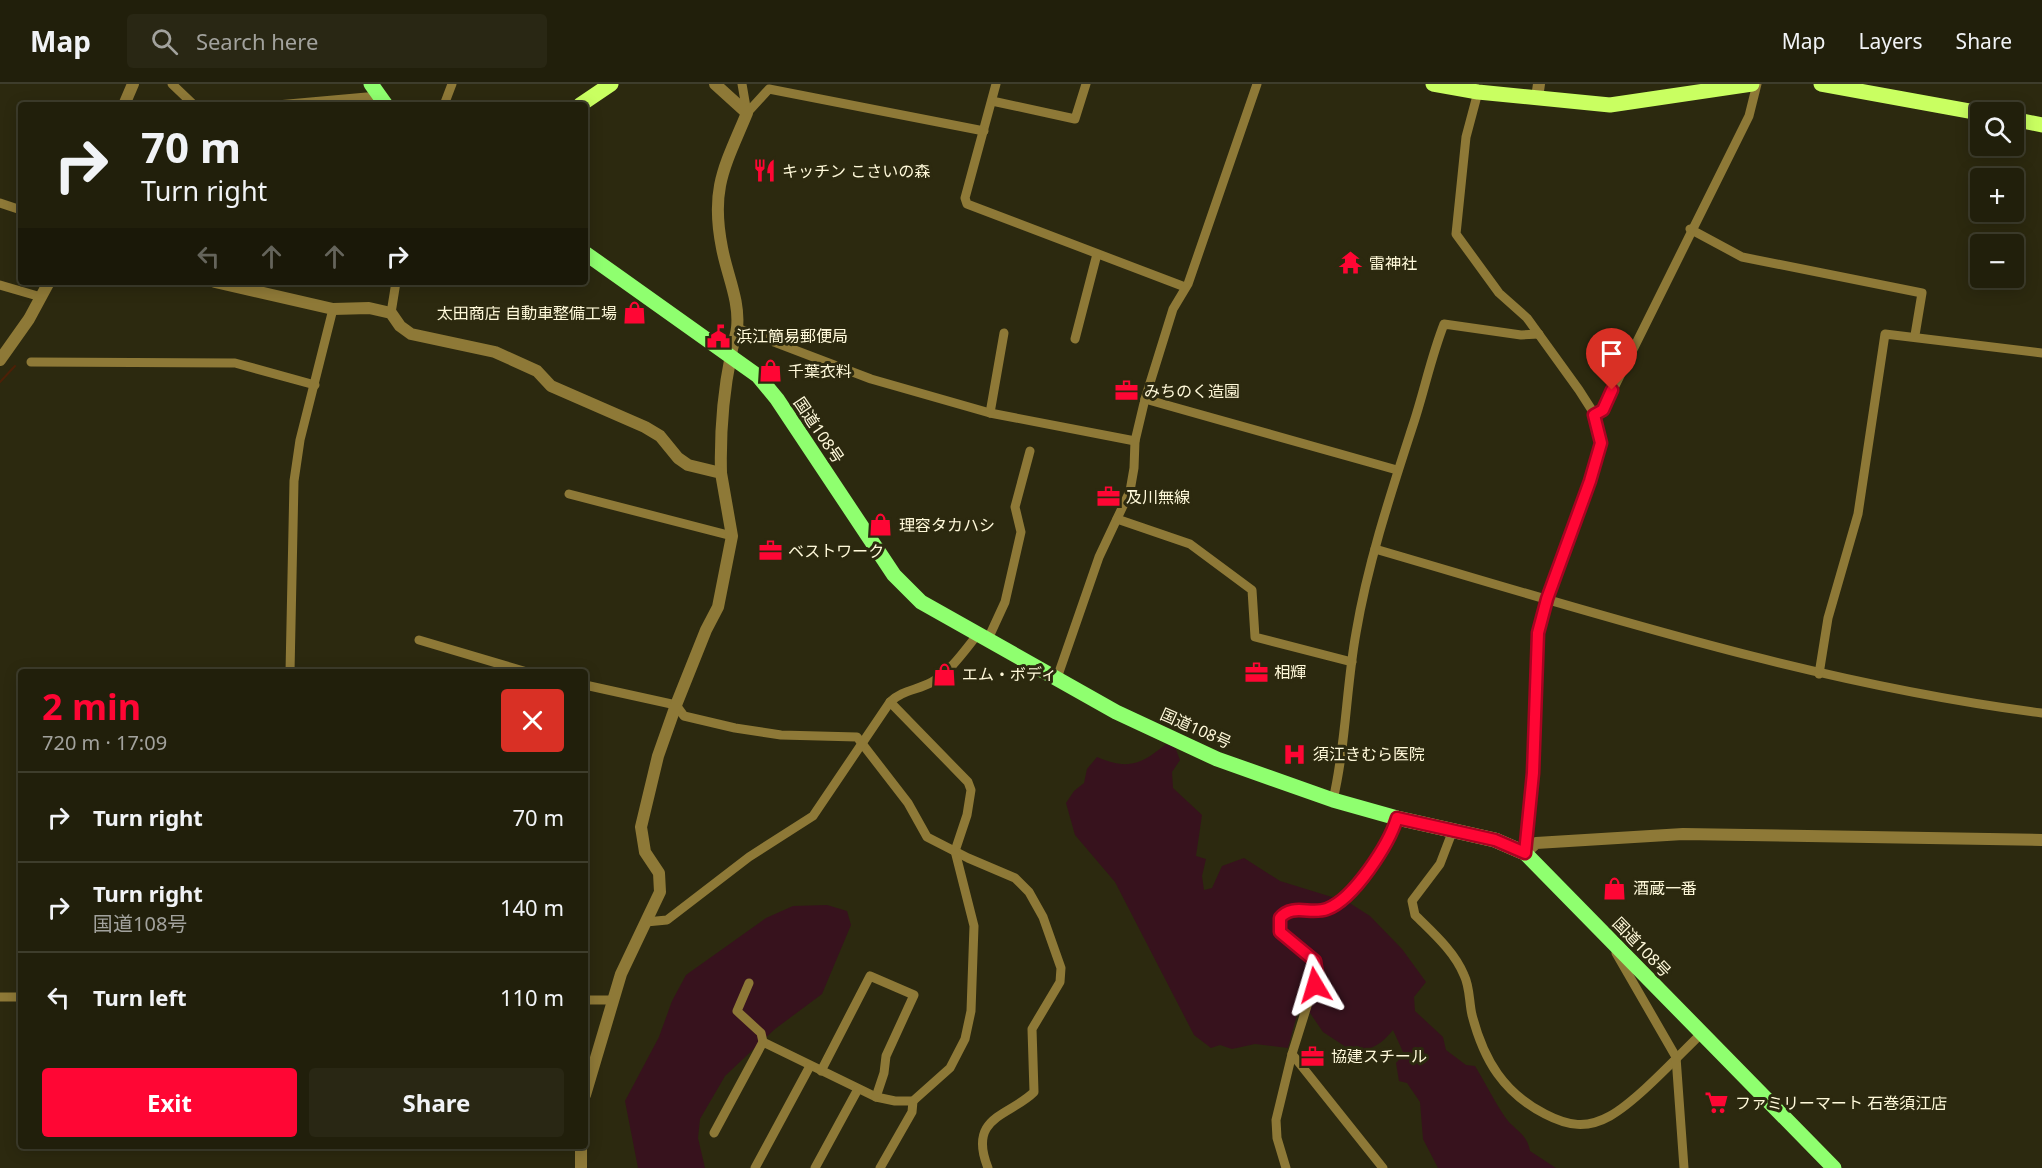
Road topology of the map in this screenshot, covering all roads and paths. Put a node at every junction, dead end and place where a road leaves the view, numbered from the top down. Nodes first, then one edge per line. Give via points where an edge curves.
1 (133, 84) edge
2 (172, 84) edge
3 (452, 84) edge
4 (611, 84) edge
5 (715, 84) edge
6 (742, 84) edge
7 (996, 84) edge
8 (1086, 84) edge
9 (1257, 84) edge
10 (1433, 84) edge
11 (1752, 84) edge
12 (1757, 84) edge
13 (1821, 84) edge
14 (1538, 91) edge
15 (1478, 92) junction
16 (378, 95) edge
17 (992, 101) junction
18 (125, 102) edge
19 (191, 102) edge
20 (307, 102) edge
21 (445, 102) edge
22 (584, 102) edge
23 (1970, 111) edge
24 (747, 112) junction
25 (2024, 121) edge
26 (2042, 124) edge
27 (984, 131) junction
28 (0, 203) edge
29 (18, 209) edge
30 (1690, 229) junction
31 (1097, 254) junction
32 (588, 255) edge
33 (0, 285) edge
34 (47, 285) edge
35 (228, 285) edge
36 (396, 285) edge
37 (1185, 287) junction
38 (41, 297) junction
39 (333, 309) junction
40 (391, 313) junction
41 (737, 328) junction
42 (1004, 333) dead end
43 (1539, 334) junction
44 (1915, 335) junction
45 (1075, 339) dead end
46 (2042, 353) edge
47 (730, 356) junction
48 (0, 360) edge
49 (31, 362) dead end
50 (315, 385) junction
51 (1145, 399) junction
52 (990, 412) junction
53 (1594, 415) junction
54 (1135, 441) junction
55 (1030, 451) dead end
56 (1397, 470) junction
57 (721, 473) junction
58 (570, 494) dead end
59 (1117, 519) junction
60 (732, 536) junction
61 (1375, 549) junction
62 (1547, 599) junction
63 (983, 637) junction
64 (419, 640) dead end
65 (1352, 662) junction
66 (290, 669) edge
67 (517, 669) edge
68 (1819, 674) junction
69 (1057, 678) junction
70 (588, 686) edge
71 (890, 702) junction
72 (676, 705) junction
73 (2042, 713) edge
74 (862, 742) junction
75 (1333, 800) junction
76 (1397, 818) junction
77 (1453, 830) junction
78 (2042, 840) edge
79 (955, 851) junction
80 (1525, 853) junction
81 (646, 922) junction
82 (1606, 936) junction
83 (749, 983) dead end
84 (0, 997) edge
85 (18, 997) edge
86 (588, 1000) edge
87 (611, 1000) junction
88 (1702, 1033) junction
89 (763, 1042) junction
90 (1292, 1054) junction
91 (1676, 1057) junction
92 (810, 1066) junction
93 (821, 1071) junction
94 (588, 1084) edge
95 (858, 1089) junction
96 (876, 1097) junction
97 (913, 1101) junction
98 (714, 1133) dead end
99 (581, 1149) edge
100 (581, 1168) edge
101 (755, 1168) edge
102 (815, 1168) edge
103 (880, 1168) edge
104 (988, 1168) edge
105 (1286, 1168) edge
106 (1383, 1168) edge
107 (1684, 1168) edge
108 (1834, 1168) edge

1 - 18 street
2 - 19 street
3 - 21 street
4 - 22 main road
5 - 24 street
6 - 24 street
7 - 17 street
8 - 17 street via 1075,119
9 - 37 street
10 - 15 main road
11 - 14 main road via 1610,105
12 - 30 street via 1749,116
13 - 23 main road
14 - 15 main road
15 - 43 street via 1466,137 1456,234 1499,293
16 - 20 street
17 - 27 street
24 - 27 street via 769,89
24 - 41 street via 718,183 717,202
25 - 26 main road
27 - 31 street via 965,198 967,204
28 - 29 street
30 - 44 street via 1742,257 1922,293
30 - 53 street via 1603,410
31 - 37 street
31 - 45 street
32 - 47 highway, 国道108号
33 - 38 street
34 - 38 street
35 - 39 street
36 - 40 street
37 - 51 street via 1173,309
38 - 48 street
39 - 40 street via 369,308
39 - 50 street
40 - 57 street via 411,334 495,352 537,371 551,386 660,436 688,465
41 - 47 street
41 - 52 street via 871,379
42 - 52 street
43 - 53 street
43 - 56 street via 1444,324
44 - 46 street
44 - 68 street via 1886,334 1858,514 1828,618
47 - 57 street via 720,441
47 - 63 highway, 国道108号 via 769,388 907,591
49 - 50 street via 235,363
50 - 66 street via 294,481
51 - 54 street
51 - 56 street
52 - 54 street
53 - 62 street via 1601,443
54 - 59 street via 1130,491
55 - 63 street via 1015,507 1021,532 1005,602
56 - 61 street
57 - 60 street
58 - 60 street
59 - 65 street via 1190,544 1252,590 1255,637
59 - 69 street via 1099,557
60 - 72 street via 718,608
61 - 62 street
61 - 65 street
62 - 68 street
62 - 80 street via 1538,633 1533,773
63 - 69 highway, 国道108号
63 - 71 street via 933,681
64 - 67 street
65 - 75 street via 1343,759
68 - 73 street
69 - 75 highway, 国道108号 via 1116,712 1217,759
70 - 72 street
71 - 74 street
71 - 79 street via 968,782 971,790 967,815
72 - 74 street via 684,716 735,728 781,735 857,737
72 - 81 street via 658,756 641,827 645,852 661,883
74 - 79 street via 908,803 927,837
74 - 81 street via 803,825 749,857 667,920
75 - 76 highway, 国道108号
76 - 77 highway, 国道108号
76 - 90 street via 1381,853 1339,902 1316,912 1293,909 1280,918 1280,932 1312,957 1317,968
77 - 80 highway, 国道108号 via 1495,840
77 - 91 street via 1440,864 1412,902 1412,908 1466,978 1472,1017 1504,1085 1528,1105 1565,1125 1578,1126 1611,1116
78 - 80 street via 1660,835 1536,843
79 - 97 street via 974,926 970,1011 965,1039 950,1068
79 - 104 street via 1015,878 1029,892 1043,917 1061,968 1060,982 1032,1029 1034,1092 995,1117 982,1148
80 - 82 highway, 国道108号
81 - 87 street
82 - 88 highway, 国道108号
82 - 91 street
83 - 89 street via 737,1011 761,1033
84 - 85 street
86 - 87 street
87 - 94 street
88 - 91 street
88 - 108 highway, 国道108号
89 - 92 street
89 - 98 street
90 - 105 street via 1276,1120
90 - 106 street
91 - 107 street
92 - 93 street
92 - 101 street
93 - 95 street
93 - 96 street via 870,976 914,995 886,1056
95 - 96 street
95 - 102 street
96 - 97 street
97 - 103 street via 912,1112
99 - 100 street

